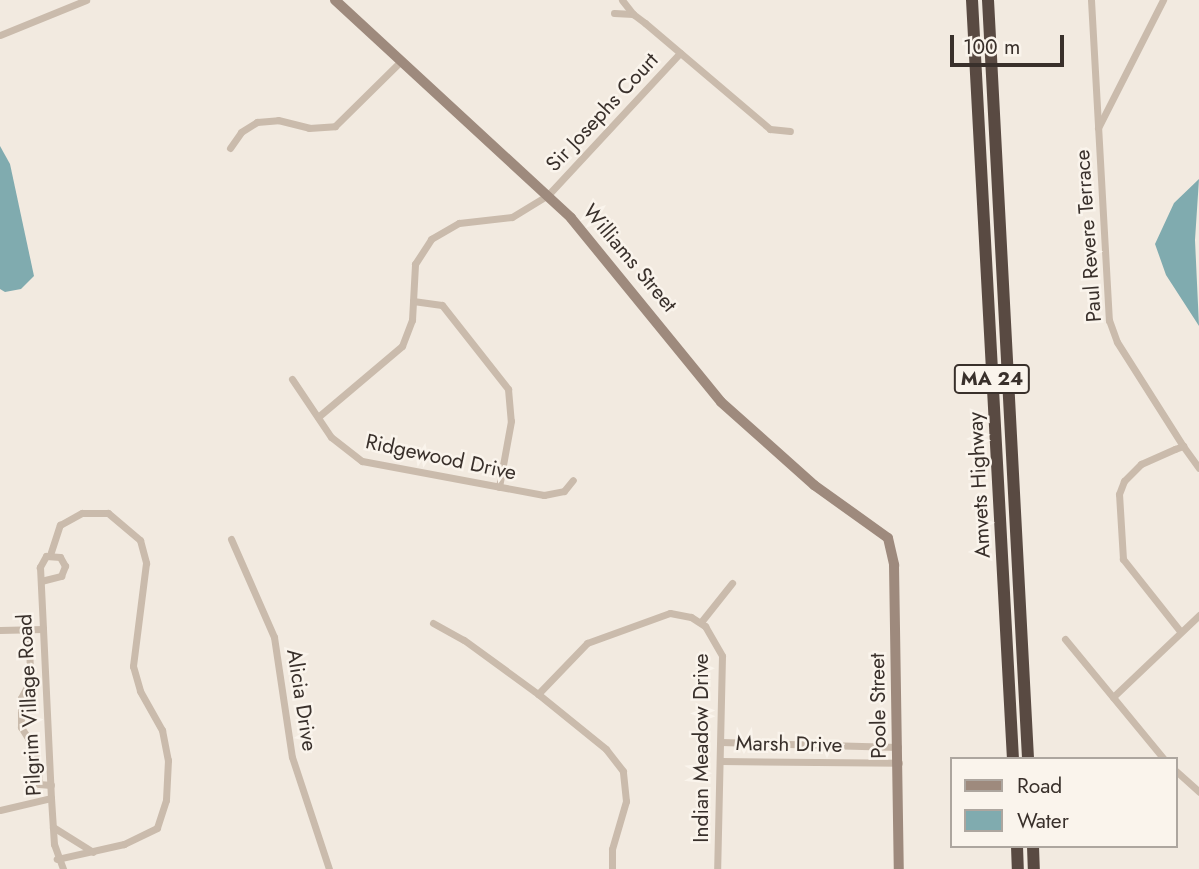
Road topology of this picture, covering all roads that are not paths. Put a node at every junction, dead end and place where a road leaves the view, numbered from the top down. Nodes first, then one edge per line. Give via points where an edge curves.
1 (86, 0) edge
2 (335, 0) edge
3 (622, 0) edge
4 (972, 0) edge
5 (988, 0) edge
6 (1091, 0) edge
7 (1163, 0) edge
8 (614, 13) dead end
9 (633, 14) junction
10 (0, 35) edge
11 (680, 53) junction
12 (401, 61) junction
13 (1098, 129) junction
14 (790, 131) dead end
15 (230, 148) dead end
16 (548, 195) junction
17 (413, 301) junction
18 (292, 379) dead end
19 (318, 417) junction
20 (1183, 446) junction
21 (1199, 468) edge
22 (573, 480) dead end
23 (499, 487) junction
24 (231, 539) dead end
25 (890, 542) joint
26 (50, 555) junction
27 (41, 581) junction
28 (732, 583) dead end
29 (1199, 615) edge
30 (701, 622) junction
31 (433, 623) dead end
32 (29, 629) junction
33 (43, 629) junction
34 (0, 630) edge
35 (1180, 631) junction
36 (1065, 639) dead end
37 (538, 694) junction
38 (1113, 698) junction
39 (721, 742) junction
40 (898, 747) junction
41 (1013, 757) edge
42 (1028, 757) edge
43 (1162, 757) edge
44 (720, 761) junction
45 (899, 763) junction
46 (1178, 773) edge
47 (51, 785) junction
48 (1199, 792) edge
49 (51, 798) junction
50 (0, 810) edge
51 (53, 827) junction
52 (1017, 848) edge
53 (1034, 848) edge
54 (93, 852) junction
55 (57, 859) junction
56 (63, 869) edge
57 (329, 869) edge
58 (612, 869) edge
59 (717, 869) edge
60 (899, 869) edge
61 (1018, 869) edge
62 (1034, 869) edge

1 - 10 street
2 - 12 street, Williams Street
3 - 9 street
4 - 41 highway, Amvets Highway / MA 24
5 - 42 highway, Amvets Highway / MA 24
6 - 13 street, Paul Revere Terrace
7 - 13 street, Paul Revere Terrace
8 - 9 street
9 - 11 street
11 - 14 street via 770,129
11 - 16 street, Sir Josephs Court
12 - 15 street via 335,125 309,128 278,120 257,122 241,132
12 - 16 street, Williams Street
13 - 20 street, Paul Revere Terrace via 1111,329
16 - 17 street, Sir Josephs Court via 512,217 459,223 437,233 417,259
16 - 25 street, Williams Street via 603,251 720,401 814,485 876,526
17 - 19 street, Sir Josephs Court via 402,346
17 - 23 street via 442,305 508,389 512,421
18 - 19 street, Ridgewood Drive
19 - 23 street, Ridgewood Drive via 341,449 362,461
20 - 21 street, Paul Revere Terrace
20 - 35 street via 1133,471 1121,487 1118,508 1126,565
22 - 23 street, Ridgewood Drive via 564,491 550,495
24 - 57 street, Alicia Drive via 274,637 292,757
25 - 40 street, Poole Street
26 - 27 street, Pilgrim Village Road via 41,563
26 - 27 street via 60,557 65,569 58,578
26 - 54 street, Pilgrim Village Road via 60,525 91,512 108,513 122,522 140,540 146,555 132,659 140,691 166,742 165,808 152,833
27 - 33 street, Pilgrim Village Road
28 - 30 street
29 - 35 street
30 - 37 street, Indian Meadow Drive via 665,613 592,640 576,651
30 - 39 street, Indian Meadow Drive via 713,634 722,656
31 - 37 street
32 - 33 street
32 - 34 street
32 - 47 street via 30,681 21,698 21,727 35,749 38,784
33 - 47 street, Pilgrim Village Road
35 - 38 street
36 - 38 street
37 - 58 street via 606,749 623,771 626,801 612,849
38 - 43 street
39 - 40 street, Marsh Drive
39 - 44 street, Indian Meadow Drive
40 - 45 street, Poole Street
44 - 45 street, Marsh Drive
44 - 59 street, Indian Meadow Drive
45 - 60 street, Poole Street
46 - 48 street
47 - 49 street, Pilgrim Village Road
49 - 50 street
49 - 51 street, Pilgrim Village Road
51 - 54 street
51 - 55 street, Pilgrim Village Road
52 - 61 highway
53 - 62 highway
54 - 55 street, Pilgrim Village Road
55 - 56 street, Pilgrim Village Road

